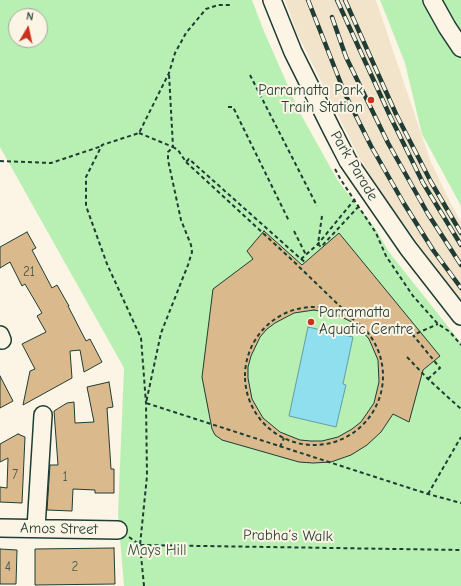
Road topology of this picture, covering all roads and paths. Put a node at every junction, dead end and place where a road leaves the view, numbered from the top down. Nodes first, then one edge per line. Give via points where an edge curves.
1 (272, 0) edge
2 (432, 0) edge
3 (232, 4) dead end
4 (461, 48) edge
5 (169, 73) junction
6 (250, 75) dead end
7 (228, 107) dead end
8 (139, 133) junction
9 (102, 146) junction
10 (173, 147) junction
11 (0, 161) edge
12 (186, 162) junction
13 (355, 199) dead end
14 (317, 206) dead end
15 (359, 206) dead end
16 (322, 216) dead end
17 (289, 220) dead end
18 (294, 231) dead end
19 (318, 244) junction
20 (306, 255) junction
21 (301, 259) junction
22 (305, 262) dead end
23 (461, 316) edge
24 (354, 319) junction
25 (438, 324) dead end
26 (407, 357) dead end
27 (428, 379) junction
28 (146, 403) junction
29 (461, 409) edge
30 (43, 415) dead end
31 (461, 437) edge
32 (284, 438) junction
33 (280, 447) junction
34 (428, 494) junction
35 (461, 503) edge
36 (0, 528) edge
37 (36, 528) junction
38 (118, 530) joint
39 (140, 545) junction
40 (461, 550) edge
41 (144, 586) edge

1 - 23 street, Park Parade via 293,52 348,161 408,248
2 - 4 street
3 - 5 path via 206,9 186,33
5 - 8 path
5 - 10 path
6 - 14 path
7 - 17 path via 233,108
8 - 9 path
8 - 10 path
9 - 11 path via 51,163
9 - 28 path via 86,176 86,206 107,264 141,338
10 - 12 path
10 - 28 path via 168,152 168,160 181,220 192,252 161,333
12 - 21 path via 189,159
12 - 24 path
13 - 19 path
15 - 19 path via 321,247
16 - 19 path
18 - 20 path
19 - 20 path
20 - 21 path
21 - 22 path
24 - 32 path via 370,335 382,361 382,390 373,412 358,430 337,441 314,445
24 - 32 path via 334,309 301,308 280,315 256,338 245,369 247,392 263,422
25 - 27 path via 412,335 440,368
26 - 27 path
27 - 29 path
28 - 33 path
28 - 39 path via 147,476
30 - 37 street
31 - 34 path
32 - 33 path
33 - 34 path
34 - 35 path
36 - 37 street, Amos Street
37 - 38 street, Amos Street
38 - 39 path
39 - 40 path, Prabha’s Walk
39 - 41 path

